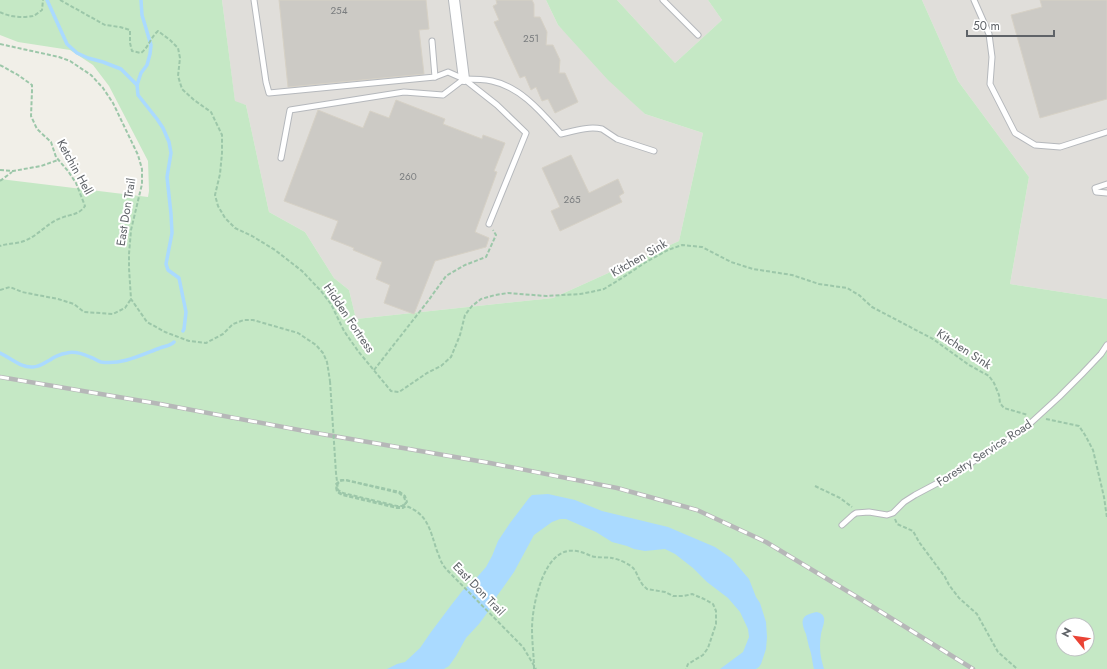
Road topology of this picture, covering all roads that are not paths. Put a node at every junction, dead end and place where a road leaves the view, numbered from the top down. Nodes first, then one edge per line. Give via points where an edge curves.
1 (254, 0) edge
2 (454, 0) edge
3 (664, 0) edge
4 (975, 0) edge
5 (698, 35) dead end
6 (432, 41) dead end
7 (435, 77) junction
8 (464, 79) junction
9 (1107, 132) edge
10 (654, 151) dead end
11 (281, 158) dead end
12 (1107, 184) edge
13 (1107, 193) edge
14 (489, 224) road end
15 (1107, 345) edge
16 (842, 525) dead end

1 - 7 lane via 270,94
2 - 8 street
3 - 5 lane
4 - 9 lane via 989,34 992,57 990,84 1015,133 1035,145 1060,147
6 - 7 lane
7 - 8 lane via 448,72
8 - 10 lane via 491,80 513,89 561,134 584,128 599,128 617,139
8 - 11 lane via 443,95 404,92 290,110
8 - 14 lane via 497,105 526,133
12 - 13 lane via 1095,188 1096,192
15 - 16 lane, Forestry Service Road via 1092,364 1023,430 904,502 893,513 860,512

